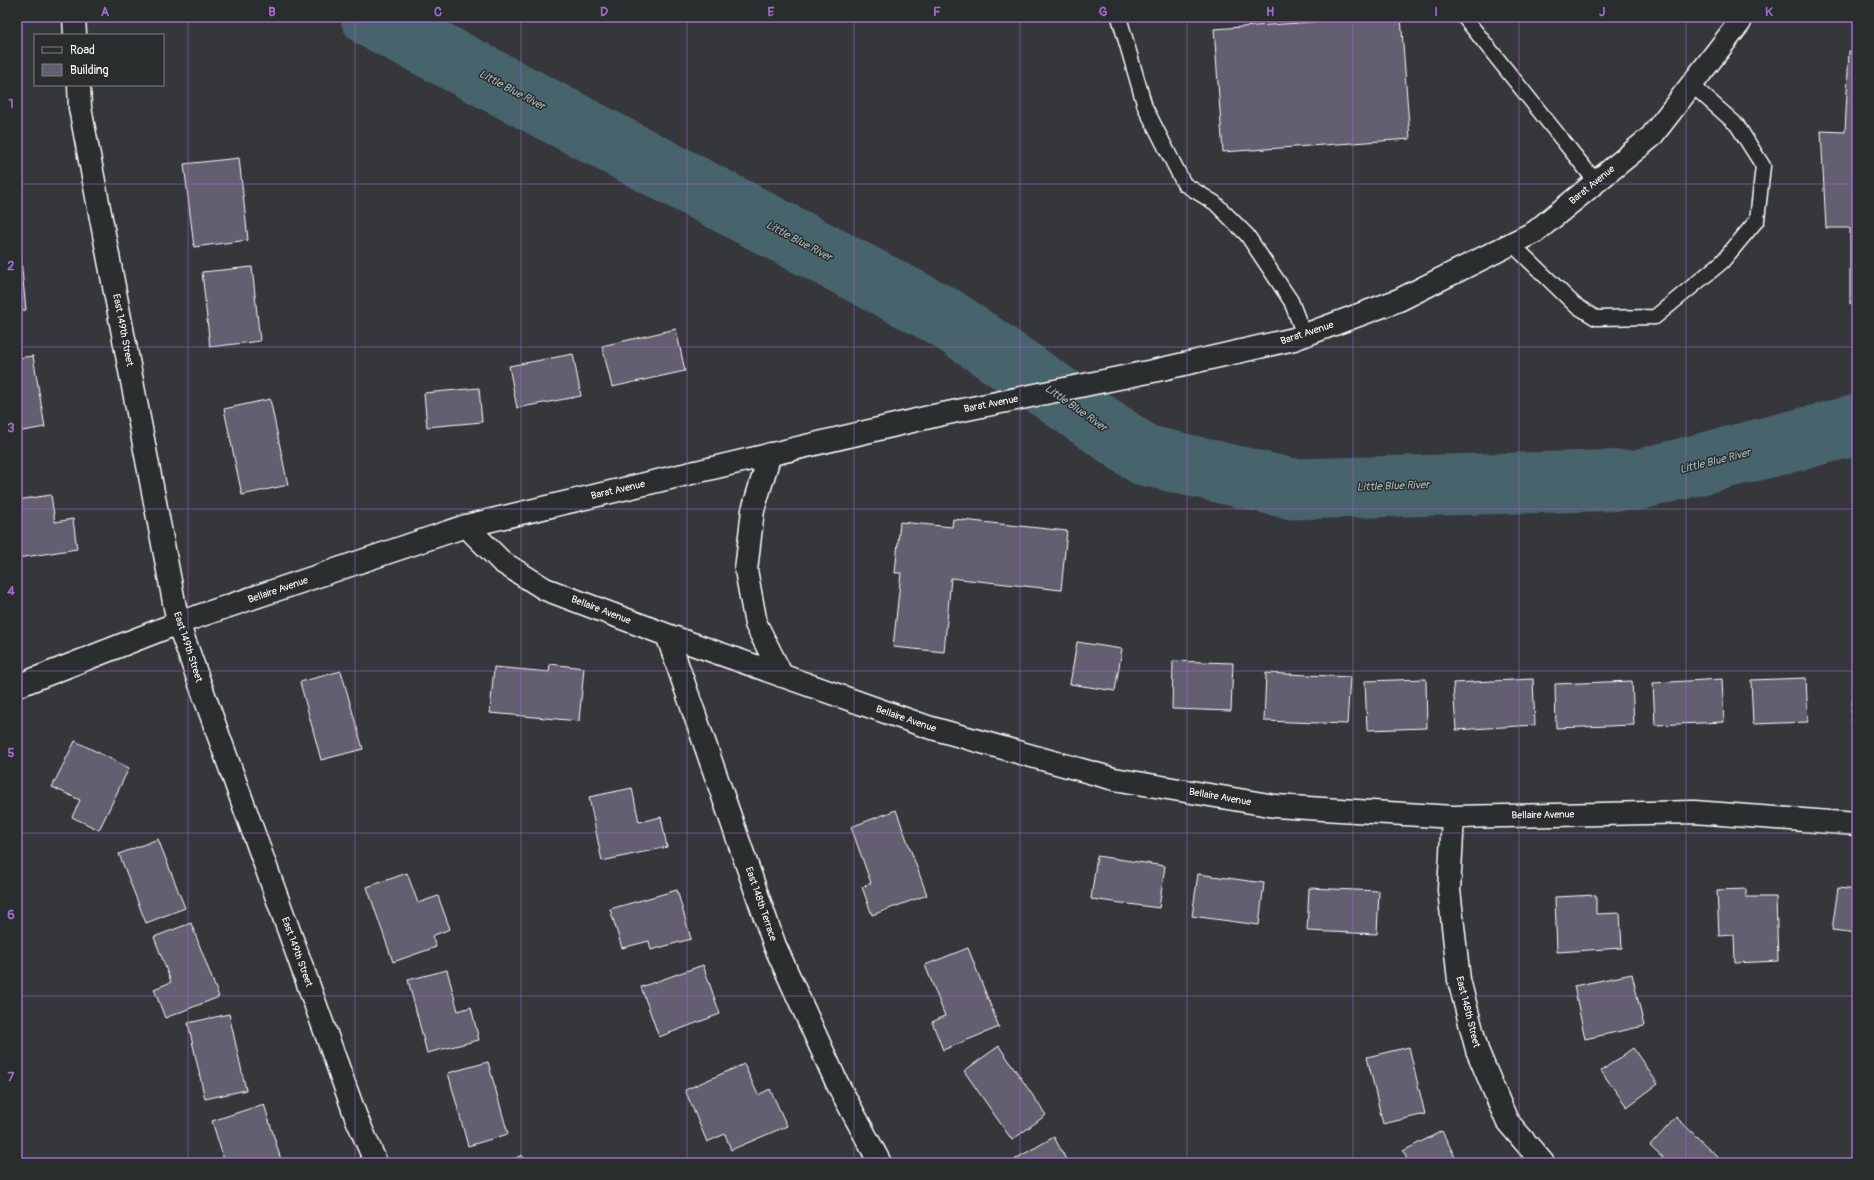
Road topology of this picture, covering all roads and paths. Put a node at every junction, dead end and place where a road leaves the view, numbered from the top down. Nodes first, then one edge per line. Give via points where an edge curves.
1 (74, 17) edge
2 (1119, 17) edge
3 (1464, 17) edge
4 (1741, 17) edge
5 (76, 34) edge
6 (1692, 85) junction
7 (79, 86) edge
8 (1596, 182) junction
9 (1512, 244) junction
10 (1304, 335) junction
11 (770, 454) junction
12 (466, 526) junction
13 (178, 623) junction
14 (667, 635) junction
15 (782, 676) junction
16 (17, 686) edge
17 (1453, 817) junction
18 (1857, 824) edge
19 (376, 1163) edge
20 (880, 1163) edge
21 (1543, 1163) edge

1 - 5 street
2 - 10 lane via 1145,106 1184,184 1214,203 1247,235 1291,301
3 - 8 lane
4 - 6 street, Barat Avenue via 1740,22
6 - 8 street, Barat Avenue via 1651,137
6 - 9 lane via 1737,125 1763,166 1757,220 1722,262 1655,317 1596,318 1575,305
7 - 13 street, East 149th Street via 80,108
8 - 9 street, Barat Avenue via 1535,232
9 - 10 street, Barat Avenue via 1399,300
10 - 11 street, Barat Avenue via 1153,371 938,415
11 - 12 street, Barat Avenue
11 - 15 street via 753,510 746,570 756,624
12 - 13 street, Bellaire Avenue
12 - 14 street, Bellaire Avenue via 502,562 545,589
13 - 16 street, Bellaire Avenue
13 - 19 street, East 149th Street via 356,1117
14 - 15 street, Bellaire Avenue
14 - 20 street, East 148th Terrace via 775,946 837,1083
15 - 17 street, Bellaire Avenue via 928,727 1114,779 1275,806
17 - 18 street, Bellaire Avenue via 1694,812
17 - 21 street, East 148th Street via 1450,890 1460,987 1477,1050 1507,1121

